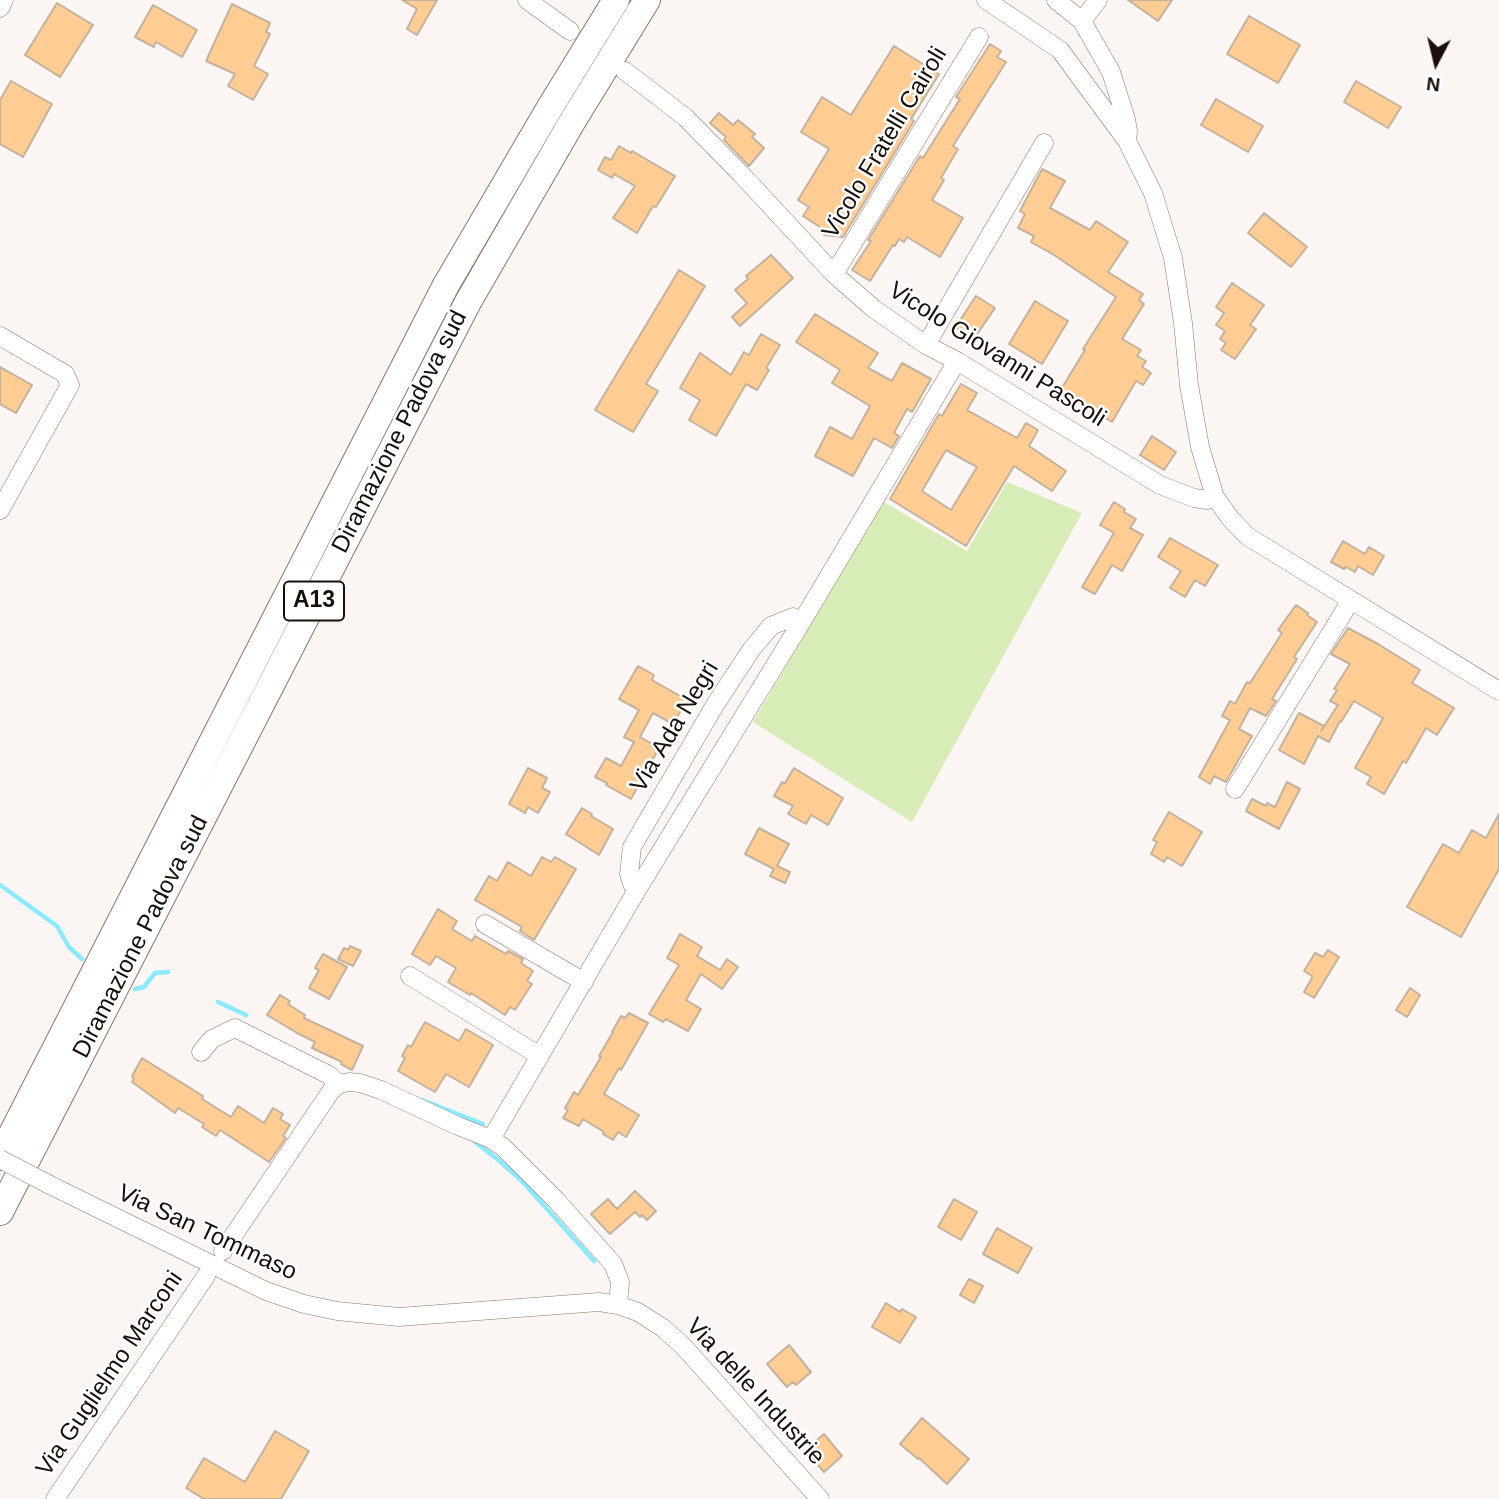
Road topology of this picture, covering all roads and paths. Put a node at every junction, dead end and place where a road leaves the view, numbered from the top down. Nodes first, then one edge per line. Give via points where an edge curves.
1 (4, 0) edge
2 (527, 0) edge
3 (616, 0) edge
4 (647, 0) edge
5 (986, 0) edge
6 (1056, 0) edge
7 (1098, 0) edge
8 (0, 8) edge
9 (1082, 21) junction
10 (570, 31) dead end
11 (979, 37) dead end
12 (625, 71) dead end
13 (1127, 141) junction
14 (1044, 142) dead end
15 (834, 274) junction
16 (0, 336) edge
17 (926, 345) junction
18 (957, 361) junction
19 (1215, 497) junction
20 (0, 510) edge
21 (1349, 600) junction
22 (801, 623) junction
23 (1499, 691) edge
24 (1235, 789) dead end
25 (637, 890) junction
26 (485, 924) dead end
27 (410, 976) dead end
28 (584, 982) junction
29 (201, 1052) dead end
30 (540, 1056) junction
31 (339, 1084) junction
32 (491, 1139) junction
33 (0, 1158) edge
34 (0, 1212) edge
35 (223, 1251) dead end
36 (206, 1276) dead end
37 (618, 1305) junction
38 (651, 1320) joint
39 (55, 1499) edge
40 (820, 1499) edge

1 - 8 street
2 - 10 street
3 - 33 highway, Diramazione Padova sud / A13 via 446,285
4 - 34 highway, Diramazione Padova sud / A13 via 467,302
5 - 13 street via 1060,50
6 - 9 street
7 - 9 street
9 - 13 street via 1111,72 1126,119
11 - 15 street, Vicolo Fratelli Cairoli
12 - 15 street, Vicolo Giovanni Pascoli via 685,117
13 - 19 street via 1153,194 1173,258 1189,385
14 - 17 street
15 - 17 street, Vicolo Giovanni Pascoli
16 - 20 street via 65,374 70,385
17 - 18 street, Vicolo Giovanni Pascoli
18 - 19 street, Vicolo Giovanni Pascoli via 1160,485 1194,498
18 - 22 street
19 - 21 street via 1247,536
21 - 23 street
21 - 24 street
22 - 25 street
22 - 25 street, Via Ada Negri via 793,617 771,626 715,705 632,847 629,874
25 - 28 street
26 - 28 street
27 - 30 street
28 - 30 street
29 - 31 street via 212,1039 236,1028
30 - 32 street
31 - 32 street via 360,1083 380,1090
31 - 35 street
32 - 37 street via 556,1200 613,1264 620,1282
33 - 37 street, Via San Tommaso, bridge via 266,1292 304,1304 399,1317 599,1302
36 - 39 street, Via Guglielmo Marconi
37 - 38 street, Via San Tommaso
38 - 40 street, Via delle Industrie via 683,1346

